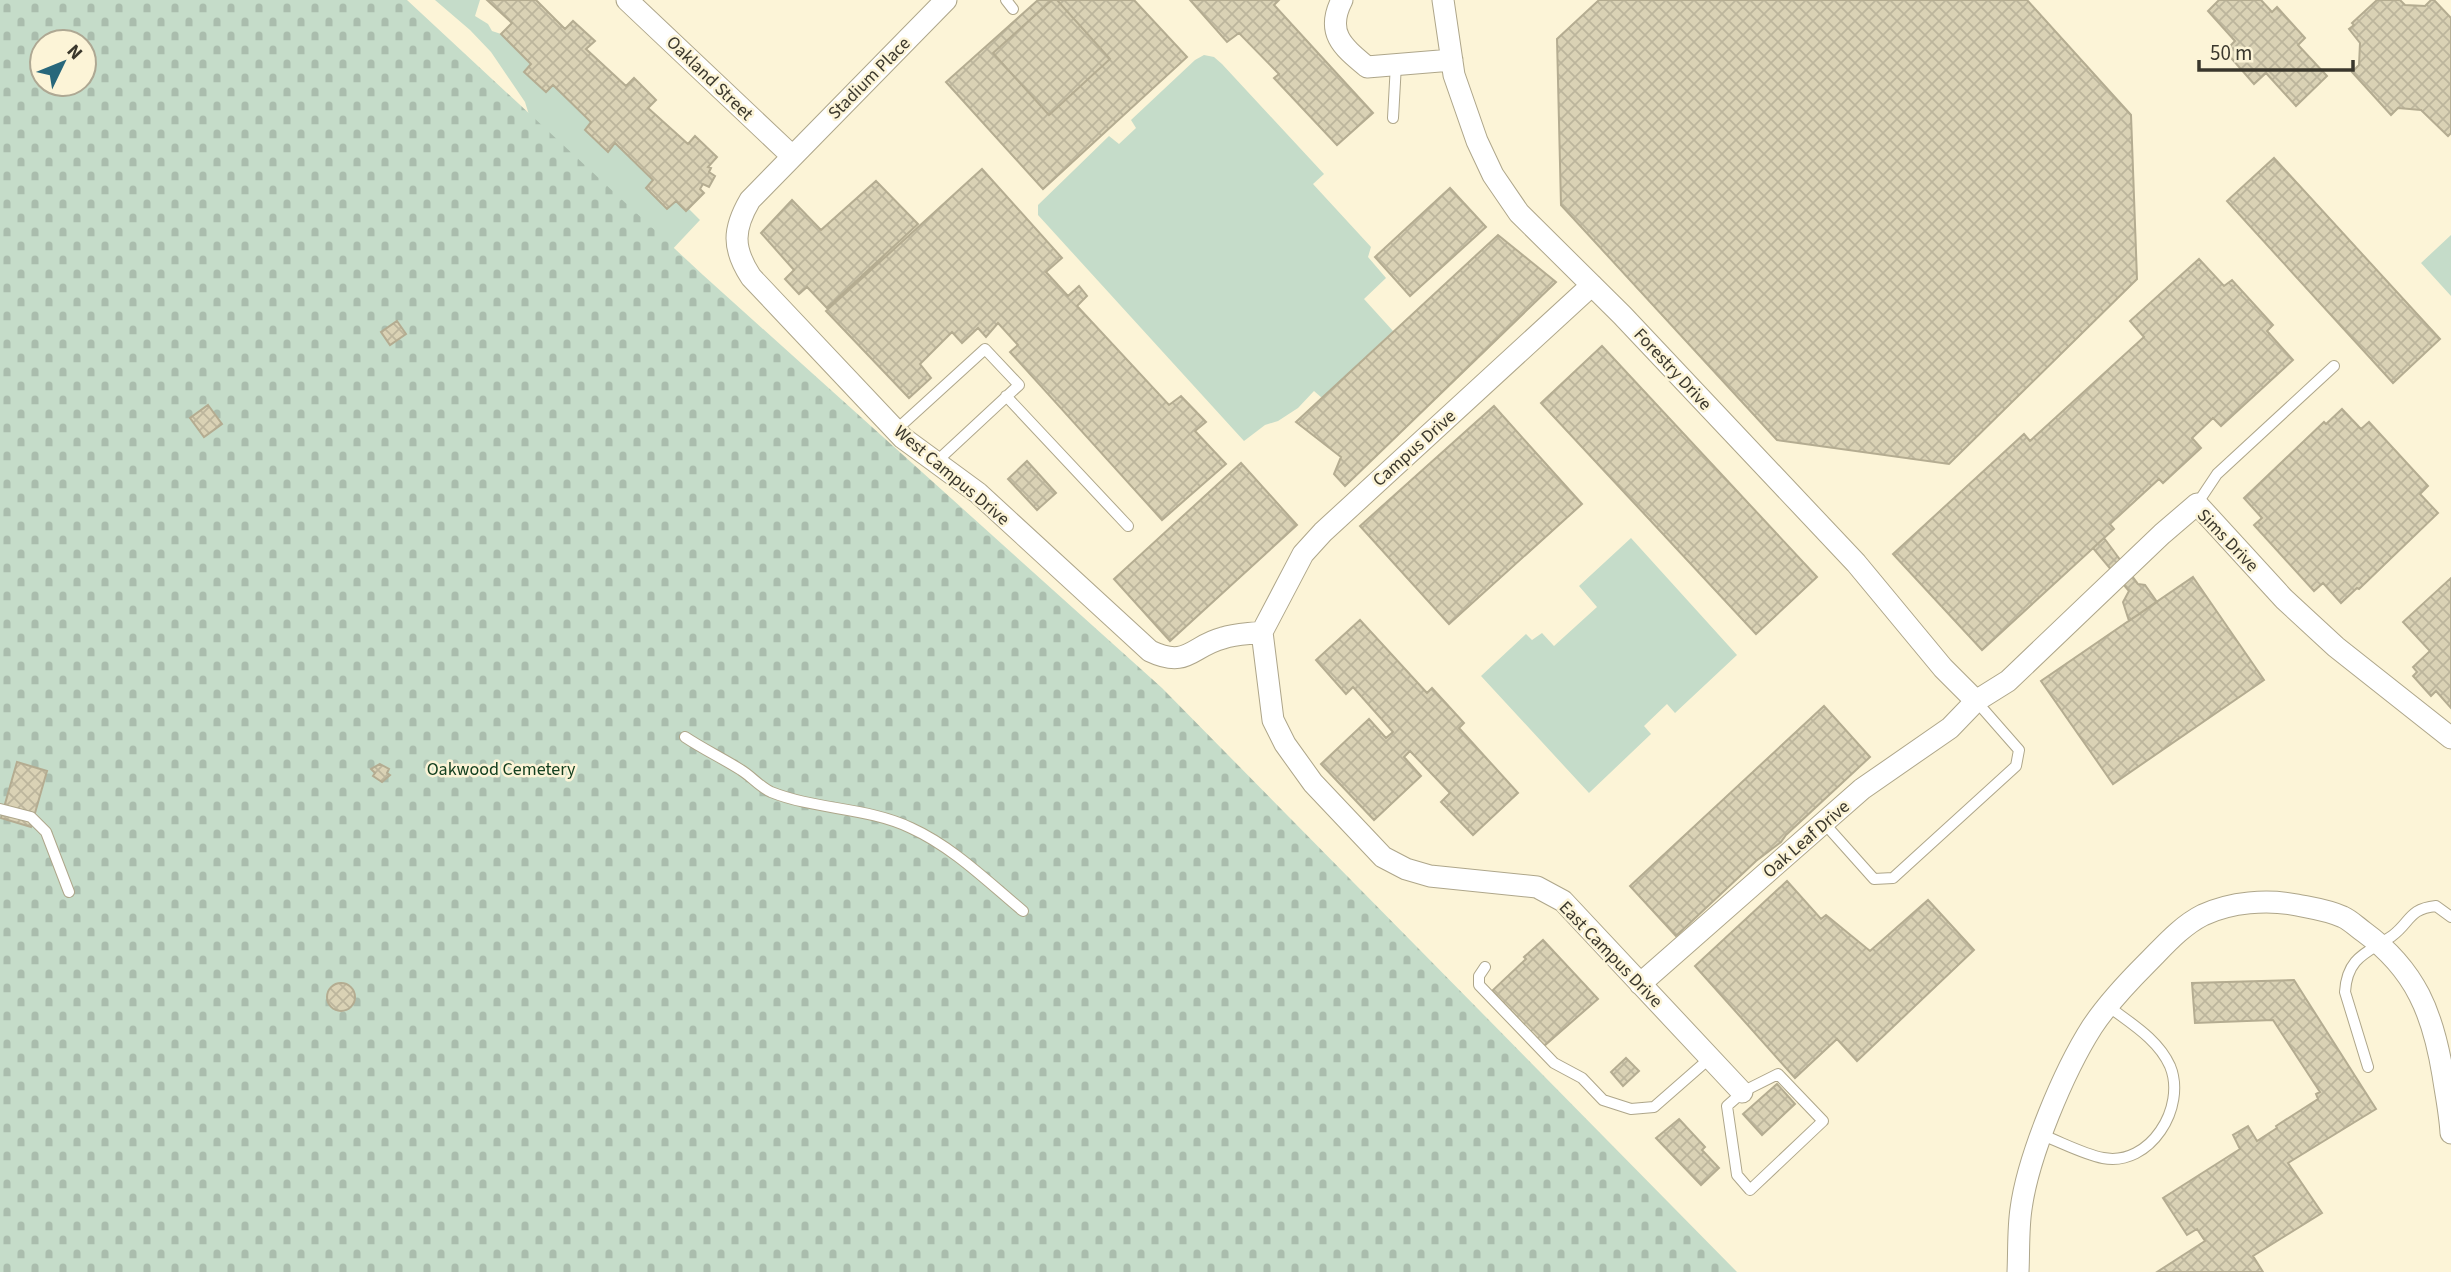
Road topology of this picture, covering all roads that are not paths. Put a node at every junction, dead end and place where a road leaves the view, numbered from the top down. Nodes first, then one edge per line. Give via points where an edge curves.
1 (627, 0) edge
2 (946, 0) edge
3 (1342, 0) edge
4 (1443, 0) edge
5 (1452, 60) junction
6 (1396, 65) junction
7 (1394, 118) dead end
8 (792, 156) junction
9 (1592, 285) junction
10 (2334, 366) dead end
11 (1006, 396) junction
12 (896, 430) junction
13 (936, 462) junction
14 (2197, 504) junction
15 (1128, 526) dead end
16 (1262, 632) junction
17 (1976, 701) junction
18 (685, 737) dead end
19 (2451, 738) edge
20 (0, 809) edge
21 (1824, 823) junction
22 (69, 892) dead end
23 (1023, 911) dead end
24 (2451, 917) edge
25 (2379, 943) junction
26 (1485, 967) dead end
27 (1640, 984) junction
28 (2108, 1006) junction
29 (1710, 1058) junction
30 (2368, 1067) dead end
31 (1742, 1092) junction
32 (2451, 1133) edge
33 (2042, 1135) junction
34 (2018, 1272) edge

1 - 8 street, Oakland Street
2 - 8 street, Stadium Place
3 - 6 street via 1335,25 1342,47 1367,66
4 - 5 street, Forestry Drive
5 - 6 street
5 - 9 street, Forestry Drive via 1476,141 1493,175 1519,213
6 - 7 lane
8 - 12 street, West Campus Drive via 740,217 736,239 741,261
9 - 16 street, Campus Drive via 1323,532 1303,554
9 - 17 street, Forestry Drive via 1856,564
10 - 14 lane via 2217,474
11 - 12 lane via 1019,385 985,349
11 - 13 lane
11 - 15 lane
12 - 13 street, West Campus Drive
13 - 16 street, West Campus Drive via 978,493 1150,651 1165,658 1187,656 1221,638
14 - 17 street, Sims Drive via 2008,681
14 - 19 street, Sims Drive via 2284,599 2336,647
16 - 27 street, East Campus Drive via 1273,720 1284,744 1313,783 1383,857 1430,876 1537,887 1563,901
17 - 21 street, Oak Leaf Drive via 1951,727 1862,789
17 - 21 lane via 2019,750 2016,766 1893,878 1874,879
18 - 23 lane via 768,791 912,828
20 - 22 lane via 31,817 46,832
21 - 27 street, Oak Leaf Drive
24 - 25 lane via 2436,906 2421,908
25 - 28 street via 2344,917 2323,909 2276,902 2222,908 2201,916 2172,937
25 - 30 lane via 2359,957 2346,979 2345,992
25 - 32 street via 2411,980 2431,1020
26 - 29 lane via 1479,985 1554,1063 1582,1078 1603,1100 1631,1109 1654,1107
27 - 29 street, East Campus Drive
28 - 33 street via 2092,1028
28 - 33 lane via 2154,1042 2170,1067 2175,1098 2165,1125 2149,1144 2126,1156 2104,1158
29 - 31 street, East Campus Drive
31 - 31 lane via 1727,1106 1737,1175 1750,1190 1823,1121 1778,1074
33 - 34 street via 2021,1208

